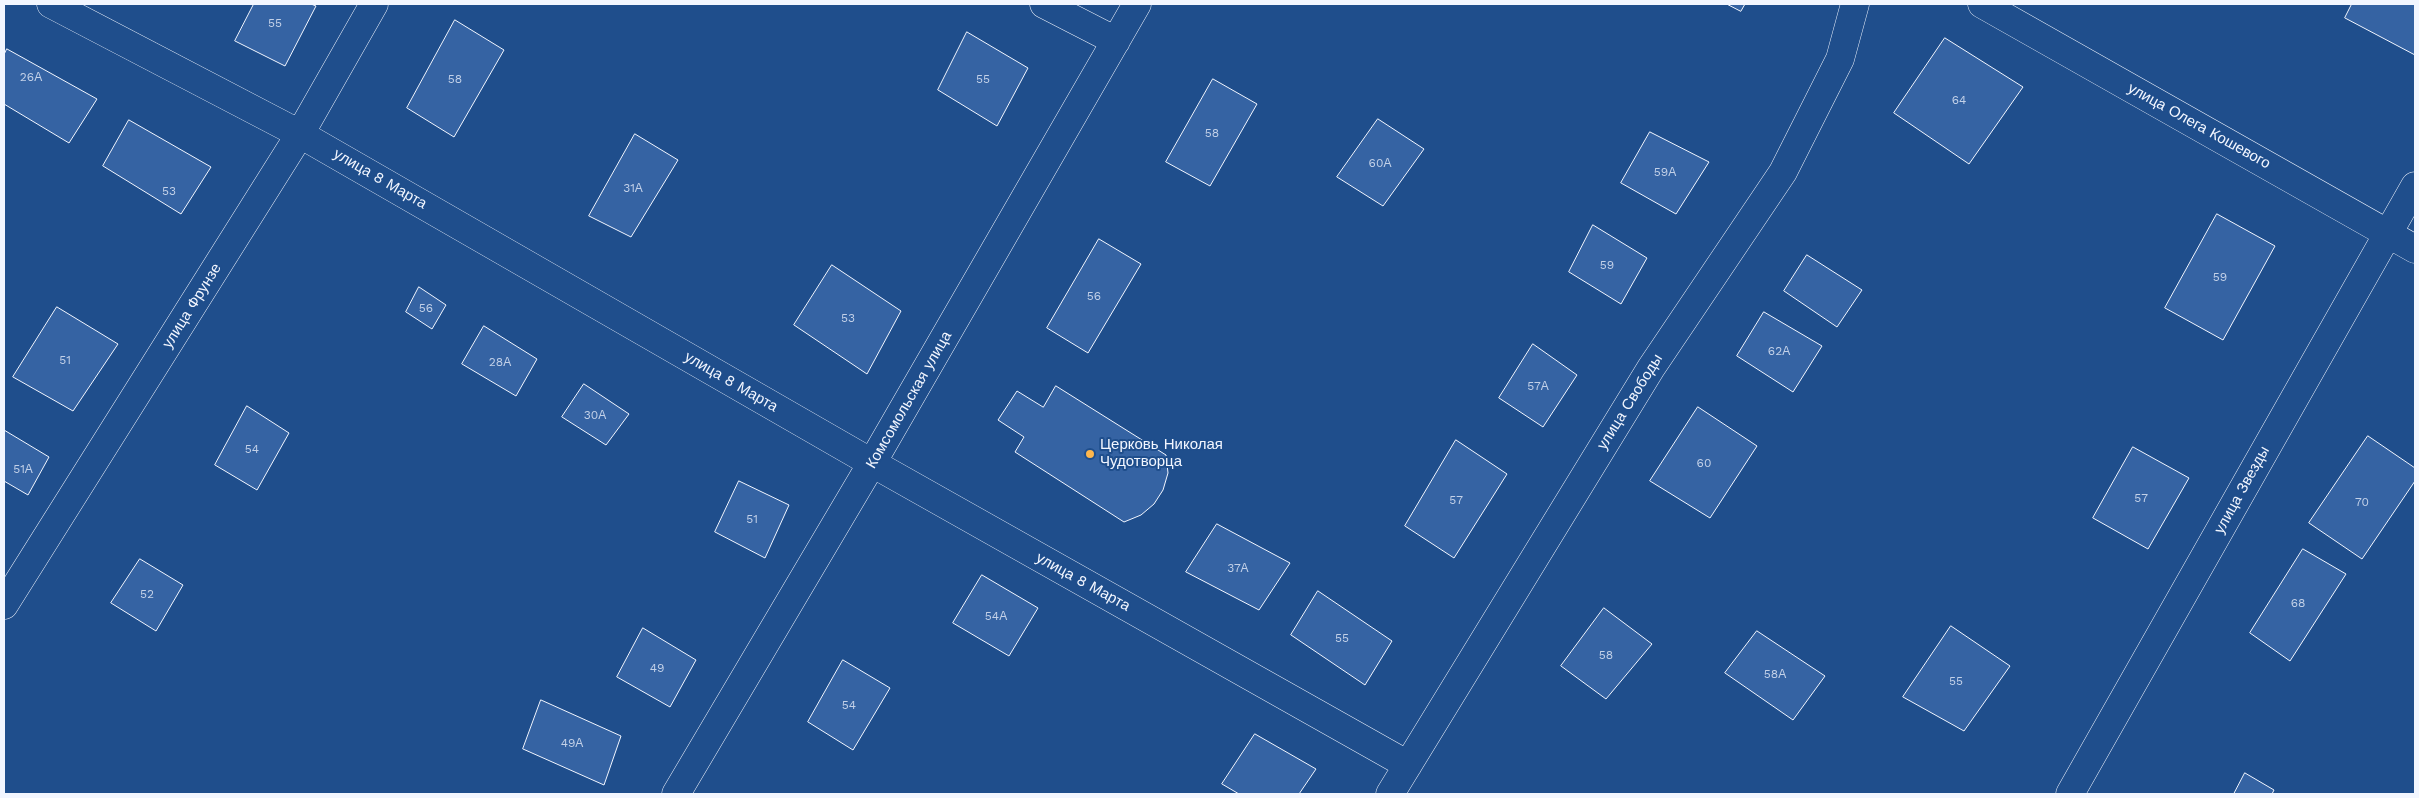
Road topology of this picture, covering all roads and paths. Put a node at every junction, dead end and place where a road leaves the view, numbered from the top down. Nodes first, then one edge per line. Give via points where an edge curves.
1 (51, 4) edge
2 (374, 4) edge
3 (1044, 4) edge
4 (1137, 4) edge
5 (1855, 4) edge
6 (1982, 4) edge
7 (1116, 40) junction
8 (300, 134) junction
9 (2415, 186) edge
10 (2388, 233) junction
11 (2415, 249) edge
12 (872, 463) junction
13 (4, 605) edge
14 (1408, 765) junction
15 (676, 794) edge
16 (1390, 794) edge
17 (2070, 794) edge

1 - 8 street, улица 8 Марта
2 - 8 street, улица Фрунзе
3 - 7 street
4 - 7 street, Комсомольская улица
5 - 14 street, улица Свободы via 1840,59 1783,172 1651,368
6 - 10 street, улица Олега Кошевого
7 - 12 street, Комсомольская улица
8 - 12 street, улица 8 Марта
8 - 13 street, улица Фрунзе
9 - 10 street, улица Звезды
10 - 11 street, улица Олега Кошевого
10 - 17 street, улица Звезды
12 - 14 street, улица 8 Марта
12 - 15 street, Комсомольская улица
14 - 16 street, улица Свободы

